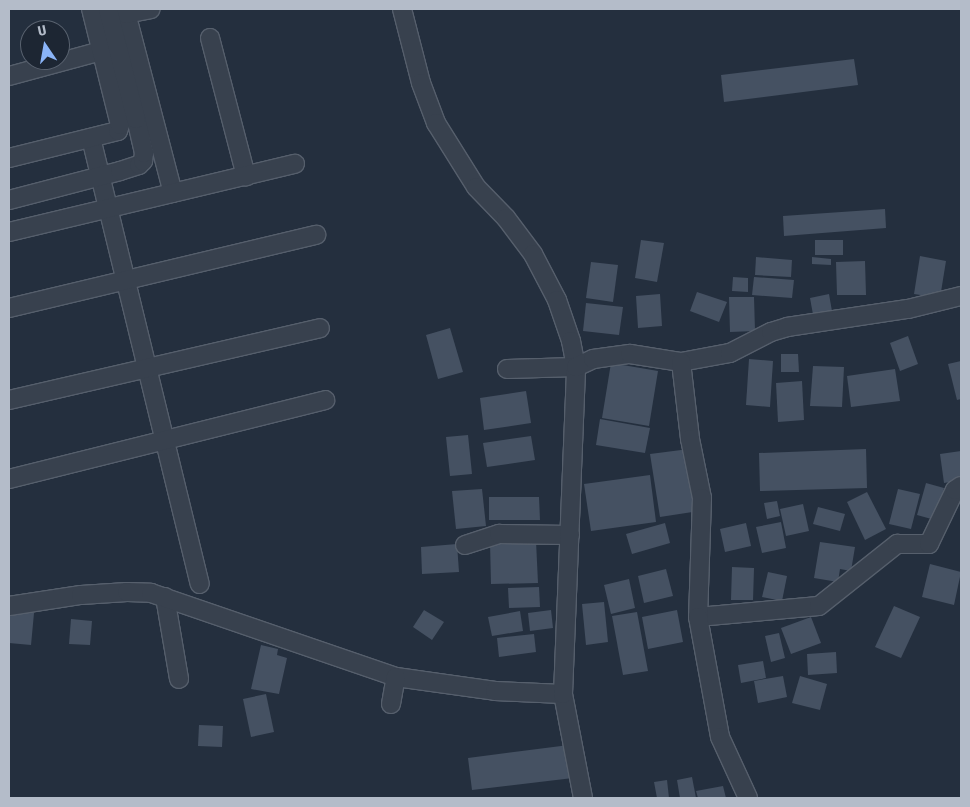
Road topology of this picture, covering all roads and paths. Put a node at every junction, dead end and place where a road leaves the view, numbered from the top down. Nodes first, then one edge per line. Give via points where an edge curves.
1 (91, 9) edge
2 (108, 9) edge
3 (150, 9) edge
4 (402, 9) edge
5 (125, 12) edge
6 (210, 38) dead end
7 (102, 51) junction
8 (9, 76) edge
9 (91, 138) junction
10 (9, 158) edge
11 (295, 164) dead end
12 (100, 176) junction
13 (246, 176) junction
14 (173, 193) junction
15 (9, 200) edge
16 (108, 208) junction
17 (9, 232) edge
18 (316, 235) dead end
19 (126, 281) junction
20 (961, 296) edge
21 (9, 308) edge
22 (320, 328) dead end
23 (680, 362) junction
24 (147, 367) junction
25 (576, 367) junction
26 (507, 369) dead end
27 (9, 400) edge
28 (324, 400) dead end
29 (165, 440) junction
30 (9, 479) edge
31 (961, 486) edge
32 (570, 535) junction
33 (465, 544) dead end
34 (200, 584) dead end
35 (165, 597) junction
36 (9, 606) edge
37 (698, 617) junction
38 (396, 677) junction
39 (179, 679) dead end
40 (563, 694) junction
41 (391, 704) dead end
42 (583, 798) edge
43 (748, 798) edge

1 - 7 street
2 - 12 street via 144,153 139,165
3 - 5 street
4 - 25 street via 421,83 436,123 476,187 506,218 533,254 557,300
5 - 14 street
6 - 13 street
7 - 8 street
7 - 9 street via 120,124 118,131
9 - 10 street
9 - 12 street
11 - 13 street
12 - 15 street
12 - 16 street
13 - 14 street
14 - 16 street
16 - 17 street
16 - 19 street
18 - 19 street
19 - 21 street
19 - 24 street
20 - 23 street via 908,309 787,327 730,353
22 - 24 street
23 - 25 street via 630,354 593,359
23 - 37 street via 702,498
24 - 27 street
24 - 29 street
25 - 26 street
25 - 32 street
28 - 29 street
29 - 30 street
29 - 34 street
31 - 37 street via 955,490 929,544 897,544 819,606
32 - 33 street via 499,534
32 - 40 street
35 - 36 street via 127,592
35 - 38 street
35 - 39 street
37 - 43 street via 720,737
38 - 40 street via 495,691
38 - 41 street
40 - 42 street

